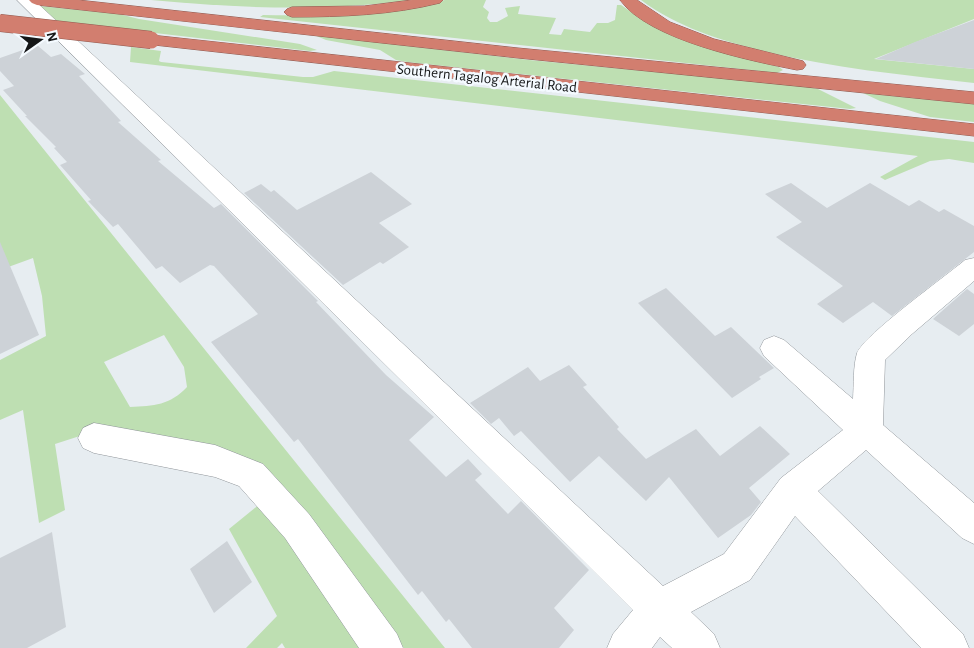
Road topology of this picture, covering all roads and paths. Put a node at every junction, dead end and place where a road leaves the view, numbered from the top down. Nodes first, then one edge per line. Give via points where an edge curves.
1 (25, 0) edge
2 (37, 0) edge
3 (51, 0) edge
4 (435, 0) edge
5 (628, 0) edge
6 (110, 5) junction
7 (0, 23) edge
8 (974, 90) edge
9 (974, 98) edge
10 (974, 130) edge
11 (972, 272) edge
12 (774, 348) dead end
13 (867, 430) junction
14 (94, 438) dead end
15 (792, 490) junction
16 (974, 526) edge
17 (658, 609) junction
18 (383, 648) edge
19 (627, 648) edge
20 (700, 648) edge
21 (948, 648) edge

1 - 17 street
2 - 6 highway, Southern Tagalog Arterial Road
3 - 6 highway
4 - 6 highway via 382,9 327,12
5 - 8 highway via 681,32 751,54 862,77
6 - 9 highway, Southern Tagalog Arterial Road via 518,53
7 - 10 highway, Southern Tagalog Arterial Road, bridge
11 - 13 street via 902,326 871,355
12 - 13 street
13 - 15 street
13 - 16 street
14 - 18 street via 215,462 250,475 298,526
15 - 17 street via 737,567
15 - 21 street
17 - 19 street
17 - 20 street

